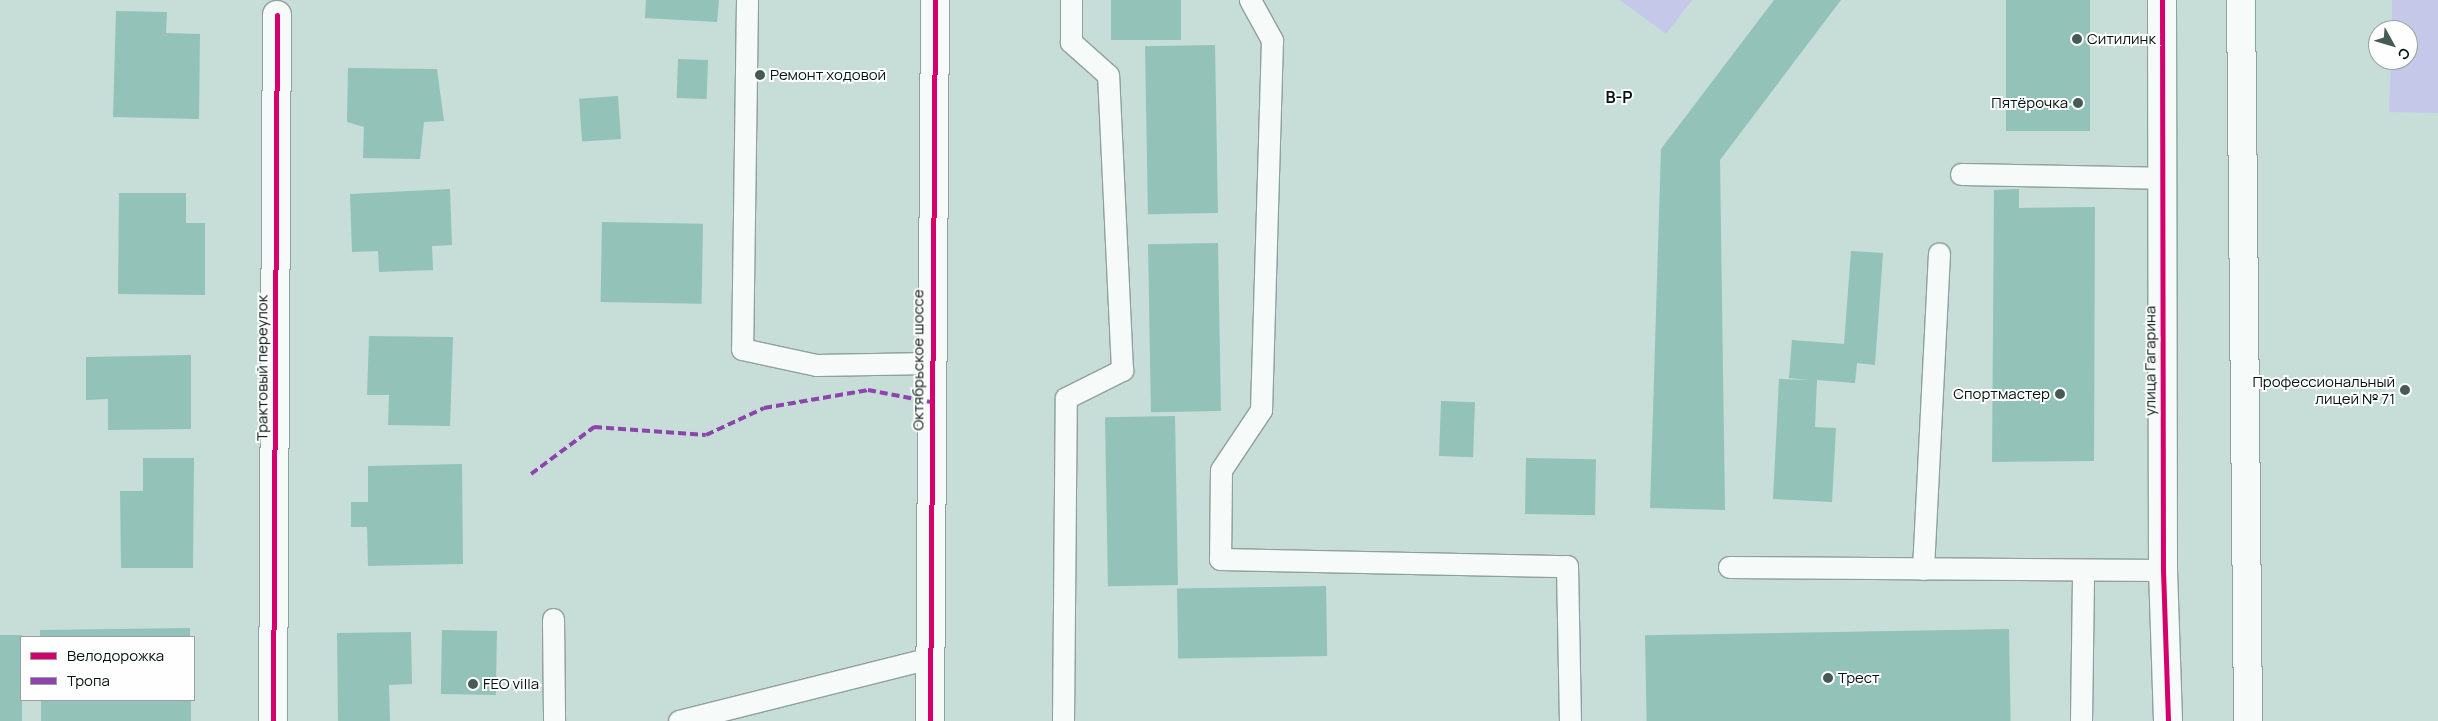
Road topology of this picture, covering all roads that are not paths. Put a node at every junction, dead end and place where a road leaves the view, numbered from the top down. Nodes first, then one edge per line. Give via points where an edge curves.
1 (747, 0) edge
2 (935, 0) edge
3 (1072, 0) edge
4 (1250, 0) edge
5 (2162, 0) edge
6 (2241, 0) edge
7 (277, 15) dead end
8 (1961, 174) dead end
9 (2162, 178) junction
10 (1938, 252) dead end
11 (931, 363) junction
12 (1729, 567) dead end
13 (1923, 569) junction
14 (2083, 570) junction
15 (2163, 570) junction
16 (553, 619) dead end
17 (930, 658) junction
18 (273, 721) edge
19 (554, 721) edge
20 (679, 721) edge
21 (930, 721) edge
22 (1063, 721) edge
23 (1570, 721) edge
24 (2081, 721) edge
25 (2168, 721) edge
26 (2248, 721) edge

1 - 11 lane via 742,349 816,366
2 - 11 street, Октябрьское шоссе
3 - 22 lane via 1071,42 1108,75 1122,370 1066,398
4 - 23 lane via 1272,40 1261,410 1221,470 1220,559 1567,566
5 - 9 street, улица Гагарина
6 - 26 street
7 - 18 street, Трактовый переулок
8 - 9 lane
9 - 15 street, улица Гагарина
10 - 13 lane
11 - 17 street, Октябрьское шоссе
12 - 13 lane
13 - 14 lane
14 - 15 lane
14 - 24 lane
15 - 25 street, улица Гагарина
16 - 19 lane
17 - 20 lane
17 - 21 street, Октябрьское шоссе

